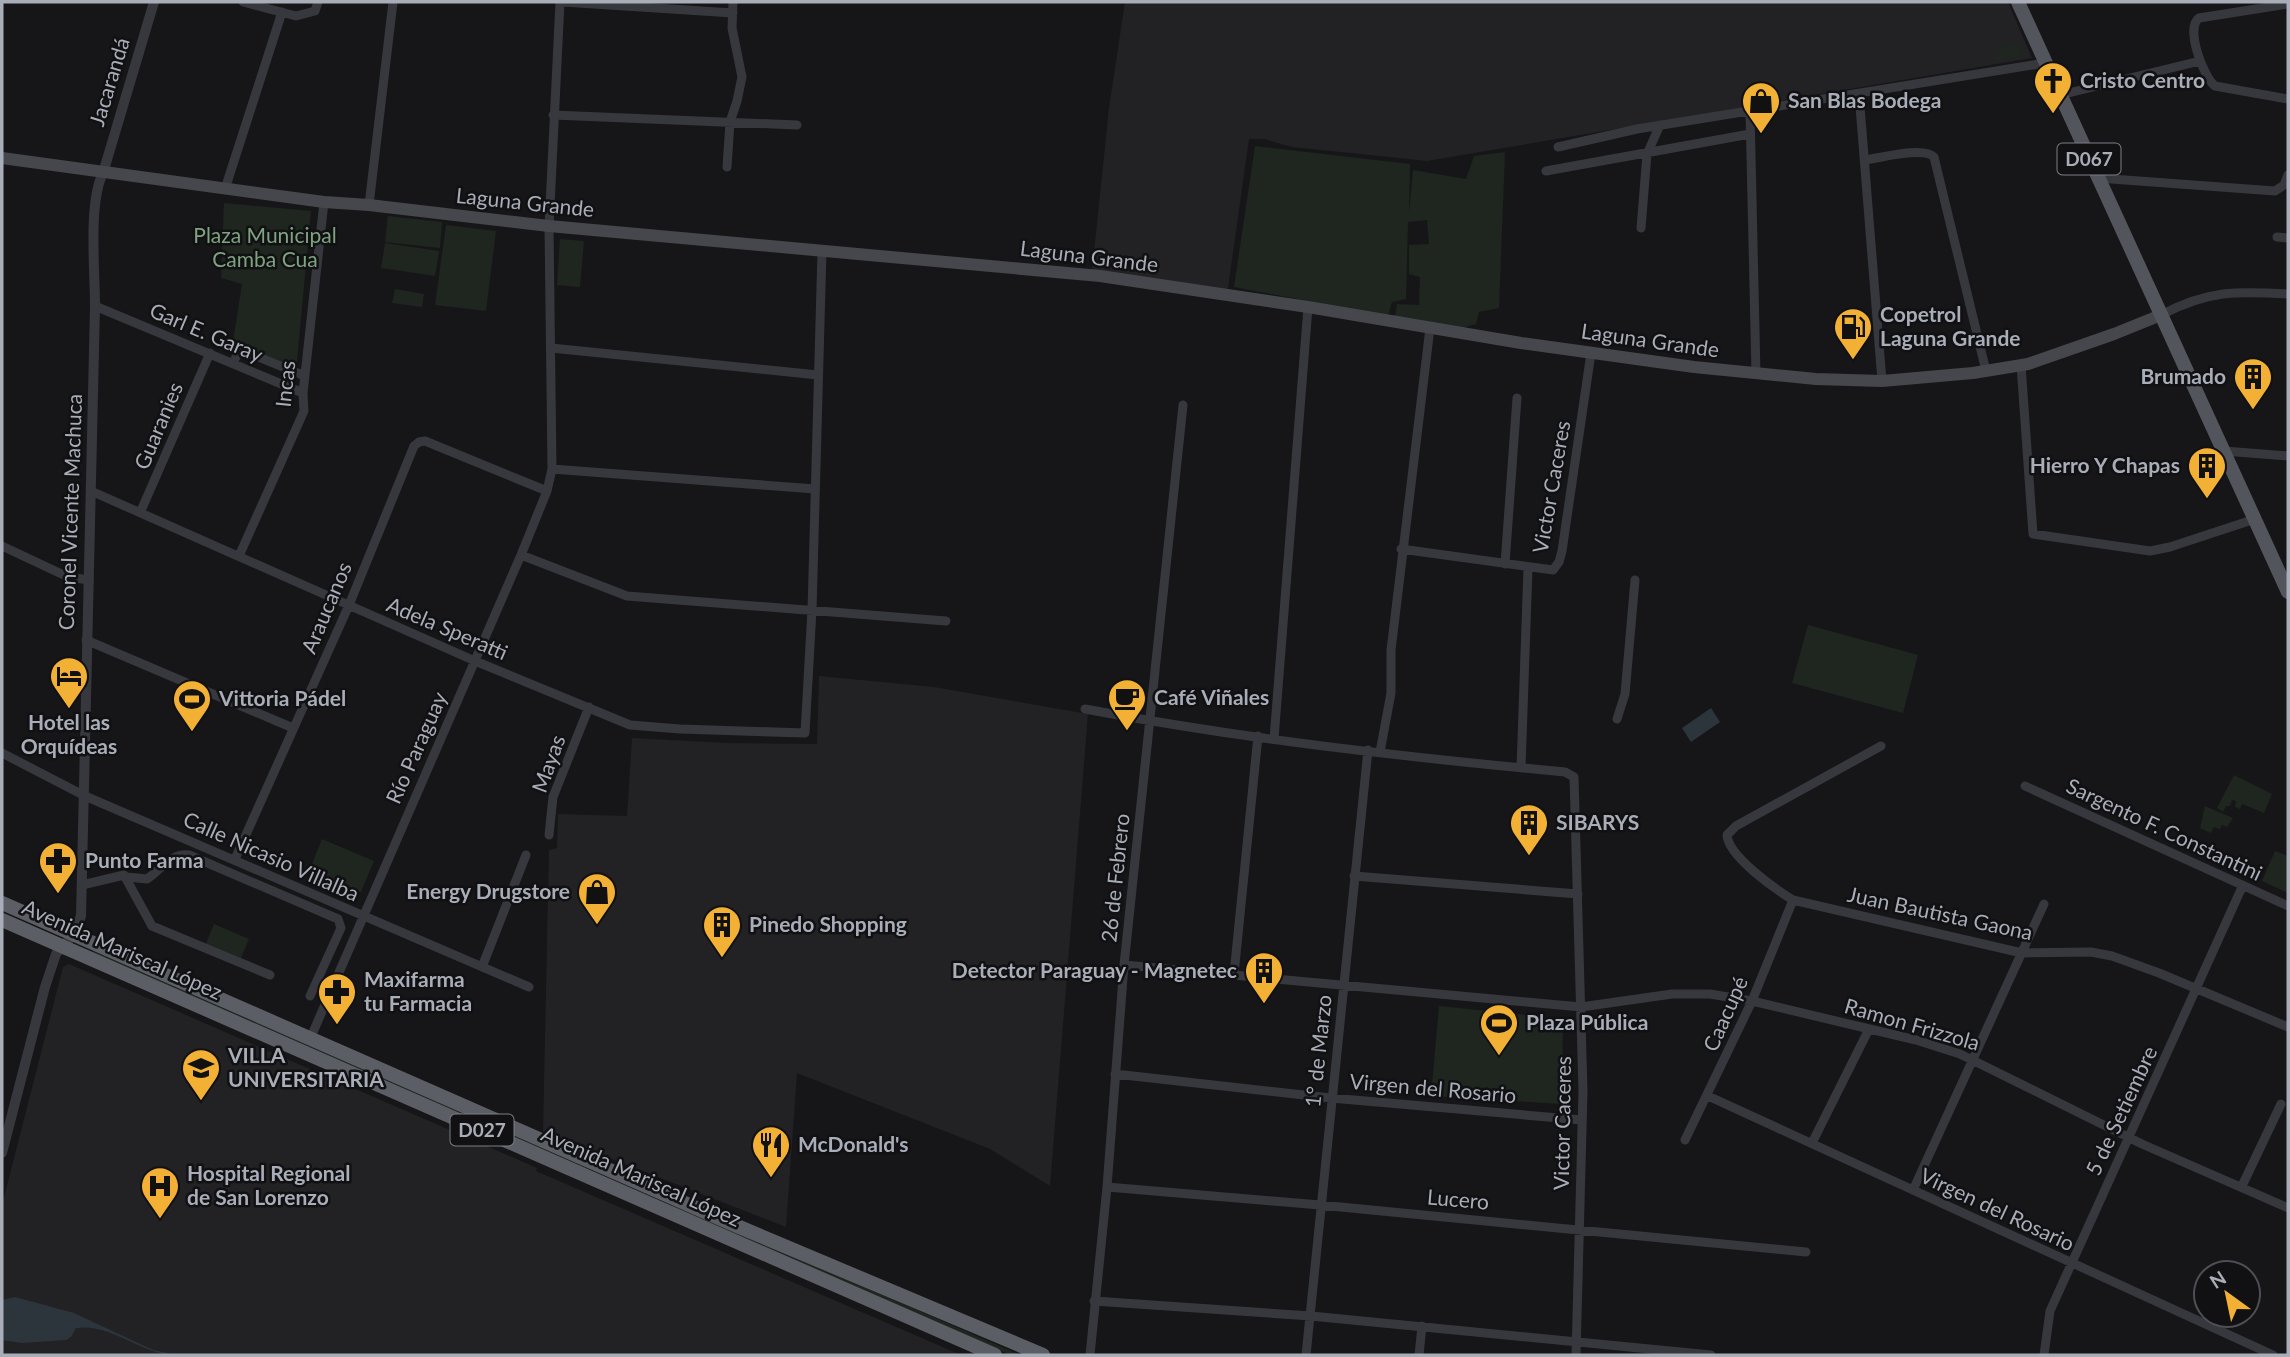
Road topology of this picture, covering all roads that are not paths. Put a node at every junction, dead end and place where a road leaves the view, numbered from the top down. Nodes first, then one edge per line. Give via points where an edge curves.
1 (154, 2) edge
2 (243, 2) edge
3 (393, 2) edge
4 (562, 2) edge
5 (733, 2) edge
6 (2018, 2) edge
7 (318, 4) edge
8 (2288, 4) edge
9 (282, 12) junction
10 (733, 13) junction
11 (2200, 61) junction
12 (2045, 63) junction
13 (1859, 94) junction
14 (2060, 95) junction
15 (2288, 99) edge
16 (1750, 112) junction
17 (553, 115) junction
18 (730, 122) junction
19 (797, 125) dead end
20 (1660, 125) junction
21 (1750, 134) junction
22 (1558, 147) dead end
23 (1647, 154) junction
24 (2, 158) edge
25 (1865, 160) junction
26 (727, 167) dead end
27 (1546, 171) dead end
28 (103, 173) junction
29 (2288, 175) edge
30 (2098, 178) junction
31 (226, 189) junction
32 (324, 202) junction
33 (369, 205) junction
34 (549, 226) junction
35 (1641, 228) dead end
36 (2277, 237) dead end
37 (2288, 238) edge
38 (822, 251) junction
39 (2288, 294) edge
40 (95, 306) junction
41 (1308, 307) junction
42 (2161, 315) junction
43 (1430, 328) junction
44 (551, 348) junction
45 (209, 353) junction
46 (1591, 353) junction
47 (233, 363) junction
48 (2021, 365) junction
49 (1986, 371) junction
50 (1756, 374) junction
51 (818, 375) junction
52 (304, 376) junction
53 (1882, 381) junction
54 (303, 393) junction
55 (1517, 398) dead end
56 (1183, 405) dead end
57 (2224, 451) junction
58 (2288, 456) edge
59 (552, 469) junction
60 (815, 489) junction
61 (91, 491) junction
62 (547, 491) junction
63 (140, 513) junction
64 (2255, 519) junction
65 (2, 546) edge
66 (1401, 550) junction
67 (521, 555) junction
68 (239, 556) junction
69 (1505, 564) junction
70 (1528, 568) junction
71 (89, 580) junction
72 (1636, 580) dead end
73 (2288, 592) edge
74 (349, 605) junction
75 (812, 610) junction
76 (946, 621) dead end
77 (86, 640) junction
78 (475, 661) junction
79 (589, 707) junction
80 (1085, 709) dead end
81 (1617, 719) dead end
82 (1150, 721) junction
83 (293, 728) junction
84 (1258, 736) junction
85 (1274, 739) junction
86 (1881, 746) dead end
87 (1368, 750) junction
88 (1380, 751) junction
89 (2, 752) edge
90 (1521, 768) junction
91 (2025, 786) dead end
92 (85, 796) junction
93 (549, 835) dead end
94 (526, 855) dead end
95 (235, 859) junction
96 (1354, 876) junction
97 (127, 877) junction
98 (82, 885) junction
99 (2243, 885) junction
100 (1578, 894) junction
101 (1793, 900) junction
102 (2, 903) edge
103 (2043, 904) dead end
104 (2288, 906) edge
105 (363, 916) junction
106 (2, 919) edge
107 (73, 935) junction
108 (61, 946) junction
109 (2022, 953) junction
110 (1124, 965) junction
111 (482, 967) junction
112 (1234, 974) junction
113 (270, 975) dead end
114 (1343, 984) junction
115 (529, 987) dead end
116 (2197, 990) junction
117 (310, 996) dead end
118 (1752, 1001) junction
119 (1581, 1007) junction
120 (2288, 1027) edge
121 (1869, 1029) junction
122 (310, 1039) junction
123 (1974, 1059) junction
124 (1115, 1074) junction
125 (1707, 1096) junction
126 (1331, 1098) junction
127 (2281, 1104) dead end
128 (1582, 1120) junction
129 (2129, 1137) junction
130 (1685, 1140) dead end
131 (1812, 1143) junction
132 (2, 1153) edge
133 (2242, 1186) junction
134 (1107, 1187) junction
135 (1913, 1190) junction
136 (667, 1191) dead end
137 (1320, 1205) junction
138 (2288, 1208) edge
139 (713, 1216) junction
140 (1579, 1229) junction
141 (1806, 1252) dead end
142 (2071, 1263) junction
143 (1094, 1301) junction
144 (1311, 1316) junction
145 (1422, 1326) junction
146 (1576, 1343) junction
147 (995, 1355) edge
148 (1043, 1355) edge
149 (1090, 1355) edge
150 (1306, 1355) edge
151 (1419, 1355) edge
152 (1576, 1355) edge
153 (1711, 1355) edge
154 (2044, 1355) edge
155 (2273, 1355) edge

1 - 28 street, Jacarandá
2 - 9 street
3 - 33 street
4 - 10 street
4 - 17 street, Río Paraguay
5 - 10 street
6 - 12 main road, D067
7 - 9 street via 310,14
8 - 11 street via 2194,21
9 - 31 street
10 - 18 street via 742,77
11 - 14 street
11 - 15 street via 2215,86
12 - 13 street
12 - 14 main road, D067
13 - 16 street
13 - 25 street
14 - 30 main road, D067
16 - 20 street
16 - 21 street
17 - 18 street
17 - 34 street, Río Paraguay
18 - 19 street
18 - 26 street
20 - 22 street
20 - 23 street
21 - 23 street
21 - 50 street
23 - 27 street
23 - 35 street
24 - 28 main road, Laguna Grande
25 - 49 street via 1917,152 1934,157
25 - 53 street
28 - 31 main road, Laguna Grande
28 - 40 street, Coronel Vicente Machuca via 94,213
29 - 30 street via 2275,191
30 - 42 main road, D067
31 - 32 main road, Laguna Grande
32 - 33 main road, Laguna Grande
32 - 52 street, Incas
33 - 34 main road, Laguna Grande
34 - 38 main road, Laguna Grande
34 - 44 street, Río Paraguay
36 - 37 street
38 - 41 main road, Laguna Grande via 1100,276
38 - 51 street
39 - 42 street via 2245,291 2210,295
40 - 45 street, Garl E. Garay
40 - 61 street, Coronel Vicente Machuca
41 - 43 main road, Laguna Grande
41 - 85 street
42 - 48 main road, Laguna Grande
42 - 57 main road, D067
43 - 46 main road, Laguna Grande
43 - 66 street
44 - 51 street
44 - 59 street, Río Paraguay
45 - 47 street, Garl E. Garay
45 - 63 street, Guaranies
46 - 50 main road, Laguna Grande
46 - 70 street, Victor Caceres via 1559,562 1553,570
47 - 52 street via 237,353 246,352
47 - 54 street, Garl E. Garay
48 - 49 main road, Laguna Grande
48 - 64 street via 2033,534 2150,551
49 - 53 main road, Laguna Grande
50 - 53 main road, Laguna Grande
51 - 60 street
52 - 54 street, Incas
54 - 68 street, Incas via 304,411
55 - 69 street
56 - 82 street, 26 de Febrero
57 - 58 street
57 - 64 main road, D067
59 - 60 street
59 - 62 street, Río Paraguay
60 - 75 street
61 - 63 street, Adela Speratti
61 - 71 street, Coronel Vicente Machuca
62 - 67 street, Río Paraguay
62 - 74 street, Araucanos via 419,442
63 - 68 street, Adela Speratti
64 - 73 main road, D067
65 - 71 street via 68,577
66 - 69 street
66 - 88 street via 1391,693
67 - 75 street via 627,596
67 - 78 street, Río Paraguay
68 - 74 street, Adela Speratti
69 - 70 street
70 - 90 street, Victor Caceres
71 - 77 street, Coronel Vicente Machuca
72 - 81 street via 1625,694
74 - 78 street, Adela Speratti
74 - 83 street, Araucanos
75 - 76 street
75 - 79 street, Adela Speratti via 805,733 630,725
77 - 83 street
77 - 92 street, Coronel Vicente Machuca
78 - 79 street, Adela Speratti
78 - 105 street, Río Paraguay
79 - 93 street, Mayas via 553,797
80 - 82 street
82 - 84 street
82 - 110 street, 26 de Febrero
83 - 95 street, Araucanos
84 - 85 street
84 - 112 street
85 - 87 street
86 - 101 street, Juan Bautista Gaona via 1746,819 1727,835 1734,852
87 - 88 street
87 - 96 street, 1° de Marzo
88 - 90 street
89 - 92 street, Calle Nicasio Villalba
90 - 100 street, Victor Caceres via 1574,777
91 - 99 street, Sargento F. Constantini
92 - 95 street, Calle Nicasio Villalba
92 - 98 street, Coronel Vicente Machuca
94 - 111 street
95 - 105 street, Calle Nicasio Villalba
96 - 100 street
96 - 114 street, 1° de Marzo
97 - 98 street via 121,874
97 - 113 street via 152,926
97 - 117 street via 147,879 172,858 189,855 338,919 341,928
98 - 107 street, Coronel Vicente Machuca via 81,916
99 - 104 street, Sargento F. Constantini
99 - 116 street, 5 de Setiembre
100 - 119 street, Victor Caceres
101 - 109 street, Juan Bautista Gaona
101 - 118 street, Caacupé
102 - 107 highway, Avenida Mariscal López / D027
103 - 109 street
105 - 111 street, Calle Nicasio Villalba
105 - 122 street, Río Paraguay
106 - 108 highway, Avenida Mariscal López / D027
107 - 108 street
107 - 122 highway, Avenida Mariscal López / D027
108 - 132 street via 45,988
108 - 147 highway, Avenida Mariscal López / D027
109 - 116 street, Juan Bautista Gaona via 2102,954
109 - 123 street
110 - 112 street, Ramon Frizzola
110 - 124 street, 26 de Febrero
111 - 115 street, Calle Nicasio Villalba
112 - 114 street, Ramon Frizzola
114 - 119 street, Ramon Frizzola
114 - 126 street, 1° de Marzo
116 - 120 street, Juan Bautista Gaona
116 - 129 street, 5 de Setiembre
118 - 119 street, Ramon Frizzola via 1710,993 1672,994
118 - 121 street, Ramon Frizzola
118 - 125 street, Caacupé
119 - 128 street, Victor Caceres
121 - 123 street, Ramon Frizzola
121 - 131 street
122 - 139 highway, D027
123 - 129 street, Ramon Frizzola
123 - 135 street
124 - 126 street, Virgen del Rosario
124 - 134 street, 26 de Febrero
125 - 130 street, Caacupé
125 - 131 street, Virgen del Rosario
126 - 128 street, Virgen del Rosario
126 - 137 street, 1° de Marzo
127 - 133 street
128 - 140 street, Victor Caceres
129 - 133 street, Ramon Frizzola
129 - 142 street, 5 de Setiembre
131 - 135 street, Virgen del Rosario
133 - 138 street, Ramon Frizzola
134 - 137 street, Lucero
134 - 143 street, 26 de Febrero
135 - 142 street, Virgen del Rosario
136 - 139 highway
137 - 140 street, Lucero
137 - 144 street, 1° de Marzo
139 - 148 highway, D027
140 - 141 street, Lucero
140 - 146 street, Victor Caceres
142 - 154 street, 5 de Setiembre via 2050,1311
142 - 155 street, Virgen del Rosario
143 - 144 street
143 - 149 street, 26 de Febrero
144 - 145 street
144 - 150 street, 1° de Marzo
145 - 146 street
145 - 151 street
146 - 152 street, Victor Caceres
146 - 153 street

